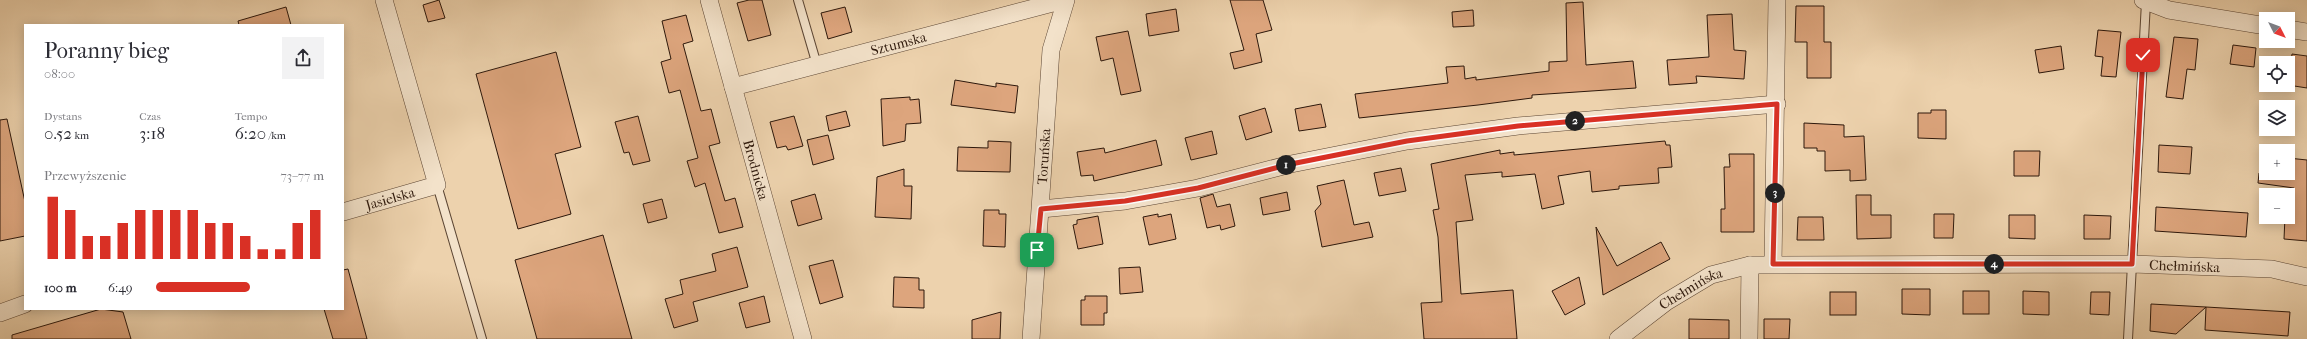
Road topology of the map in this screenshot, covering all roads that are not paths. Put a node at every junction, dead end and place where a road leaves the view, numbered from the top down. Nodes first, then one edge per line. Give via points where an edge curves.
1 (384, 0) edge
2 (709, 0) edge
3 (798, 0) edge
4 (1065, 0) edge
5 (1777, 0) edge
6 (2144, 1) edge
7 (2259, 25) edge
8 (2295, 30) edge
9 (2307, 32) edge
10 (817, 65) junction
11 (733, 87) junction
12 (1777, 104) junction
13 (438, 185) junction
14 (1041, 209) junction
15 (344, 212) edge
16 (1773, 264) junction
17 (2132, 264) junction
18 (1750, 265) junction
19 (2307, 277) edge
20 (24, 304) edge
21 (0, 313) edge
22 (482, 339) edge
23 (803, 339) edge
24 (1031, 339) edge
25 (1618, 339) edge
26 (1750, 339) edge
27 (2128, 339) edge

1 - 13 street
2 - 11 street, Brodnicka
3 - 10 lane
4 - 10 street, Sztumska
4 - 14 street, Toruńska via 1051,50
5 - 12 street
6 - 7 street via 2169,10
6 - 17 lane
8 - 9 street
10 - 11 street, Sztumska
11 - 23 street, Brodnicka
12 - 14 street via 1541,124 1407,141 1291,164 1198,188 1125,201
12 - 16 street
13 - 15 street, Jasielska
13 - 22 lane
14 - 24 street, Toruńska
16 - 17 street, Chełmińska
16 - 18 street, Chełmińska
17 - 19 street, Chełmińska via 2272,269
17 - 27 lane
18 - 25 street, Chełmińska via 1711,275 1666,302
18 - 26 street
20 - 21 street

